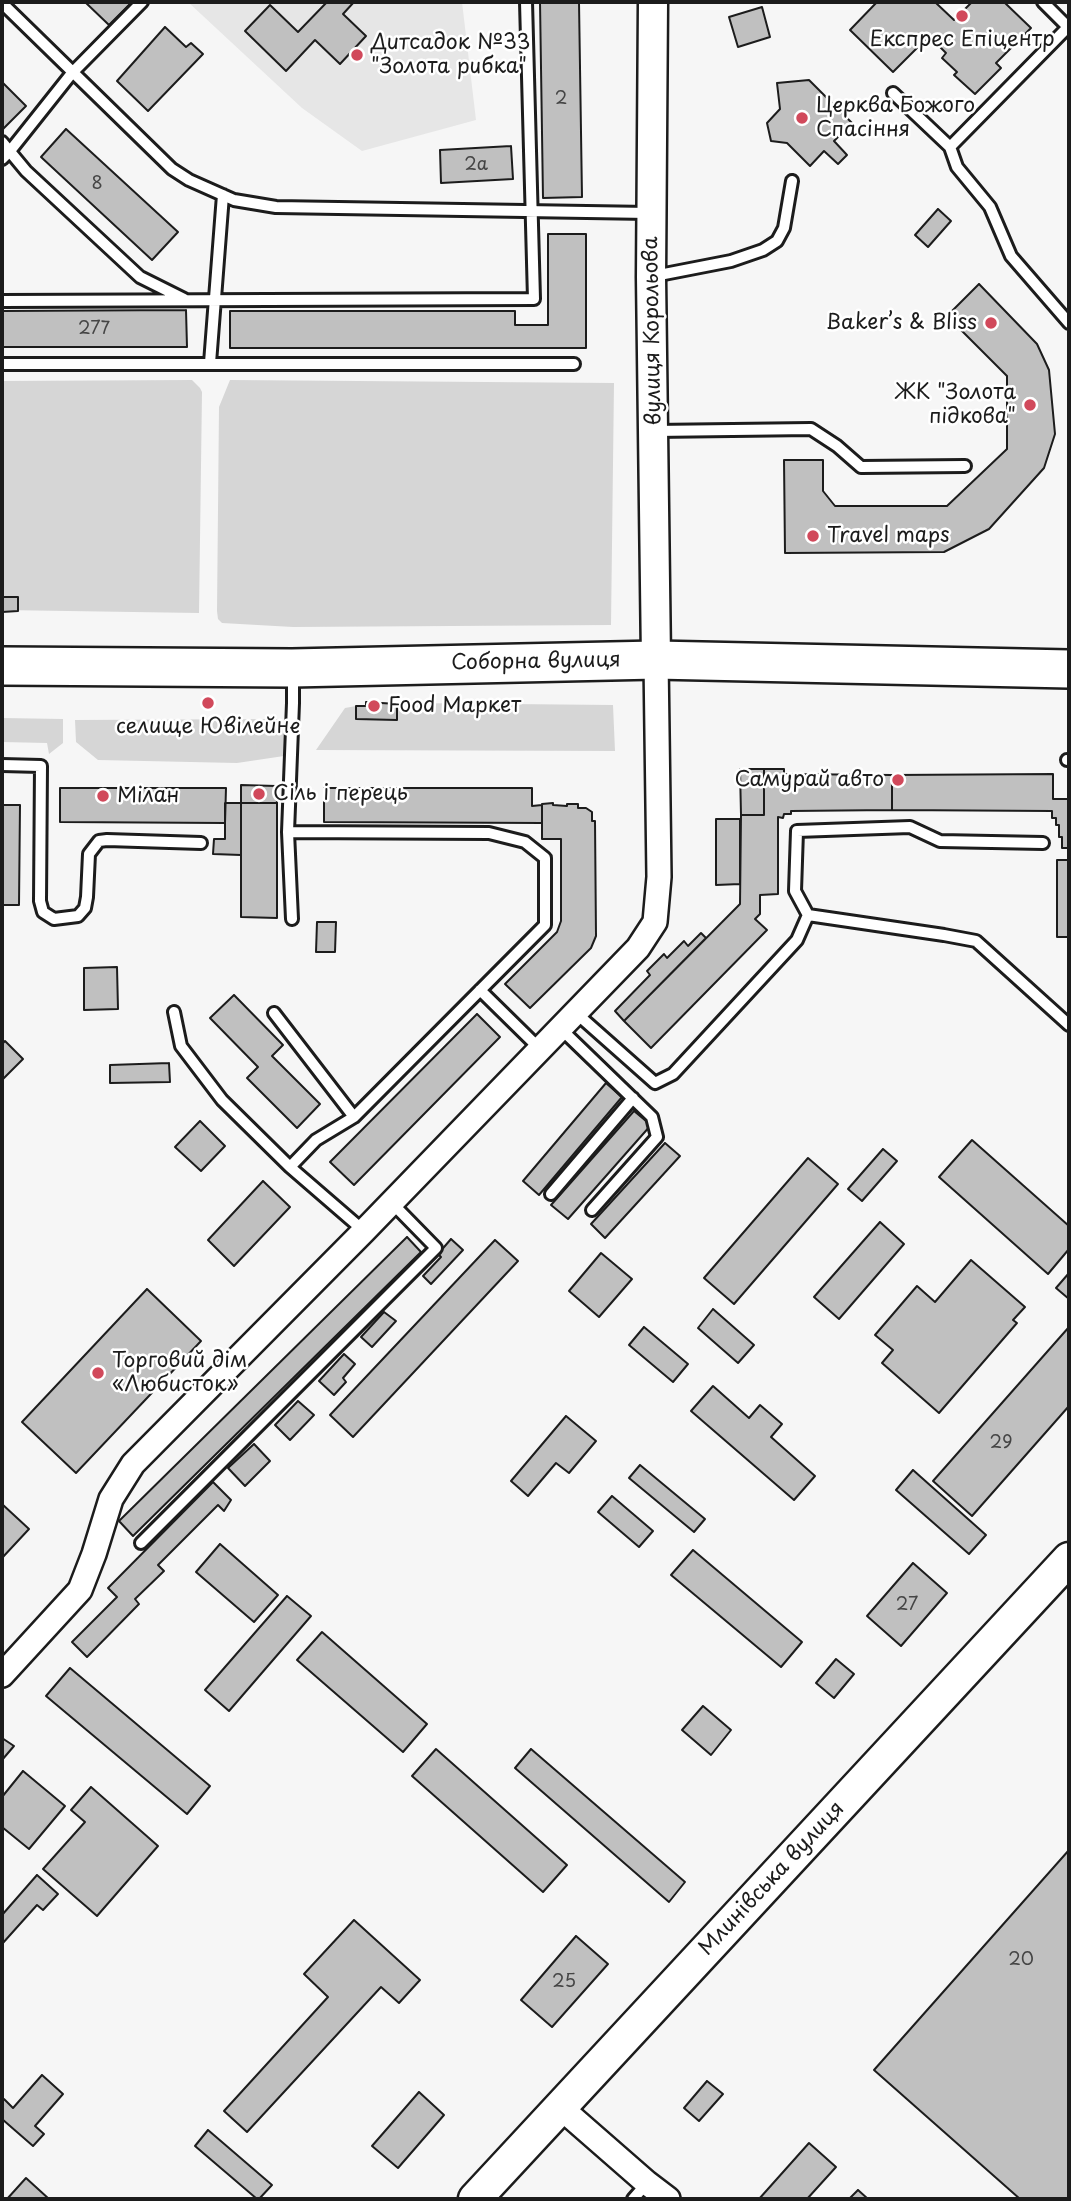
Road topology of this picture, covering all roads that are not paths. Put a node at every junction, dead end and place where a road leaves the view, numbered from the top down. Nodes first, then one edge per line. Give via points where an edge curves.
1 (142, 2) edge
2 (526, 2) edge
3 (653, 2) edge
4 (1043, 2) edge
5 (2, 3) edge
6 (72, 73) junction
7 (893, 93) dead end
8 (950, 147) junction
9 (4, 151) edge
10 (792, 181) dead end
11 (223, 195) junction
12 (533, 211) junction
13 (652, 212) junction
14 (651, 277) junction
15 (186, 300) junction
16 (216, 300) junction
17 (2, 301) edge
18 (1069, 323) edge
19 (2, 363) edge
20 (210, 363) junction
21 (574, 364) dead end
22 (654, 430) junction
23 (965, 466) dead end
24 (656, 660) junction
25 (2, 666) edge
26 (292, 668) junction
27 (1069, 668) edge
28 (2, 765) edge
29 (288, 832) junction
30 (201, 843) dead end
31 (1043, 843) dead end
32 (808, 915) junction
33 (292, 919) dead end
34 (480, 990) junction
35 (174, 1012) dead end
36 (274, 1013) dead end
37 (568, 1021) junction
38 (1069, 1025) edge
39 (540, 1049) junction
40 (633, 1098) junction
41 (354, 1117) junction
42 (290, 1167) junction
43 (551, 1194) dead end
44 (392, 1203) junction
45 (592, 1210) dead end
46 (365, 1231) junction
47 (141, 1543) dead end
48 (1069, 1559) edge
49 (2, 1675) edge
50 (560, 2107) junction
51 (640, 2191) edge
52 (475, 2199) edge
53 (668, 2199) edge

1 - 6 lane
2 - 12 lane
3 - 13 street, вулиця Корольова
4 - 8 lane via 1068,27
5 - 6 lane
6 - 9 lane
6 - 11 lane via 172,169
7 - 8 lane
8 - 18 lane via 957,167 989,207 1011,256
9 - 15 lane via 140,277
10 - 14 lane via 777,242 731,261
11 - 12 lane via 234,201 276,206
11 - 16 lane
12 - 13 lane
12 - 16 lane via 534,299
13 - 14 street, вулиця Корольова
14 - 22 street, вулиця Корольова
15 - 16 lane
15 - 17 lane
16 - 20 lane
19 - 20 lane
20 - 21 lane
22 - 23 lane via 811,429 861,467
22 - 24 street, вулиця Корольова
24 - 26 main road, Соборна вулиця
24 - 27 main road, Соборна вулиця
24 - 37 street via 659,877 654,922 638,947
25 - 26 main road, Соборна вулиця
26 - 29 lane
28 - 30 lane via 41,766 40,901 43,912 54,919 78,916 85,908 89,854 99,841
29 - 33 lane
29 - 34 lane via 489,833 525,842 545,858 545,925
31 - 32 lane via 940,841 911,827 797,831 795,891
32 - 37 lane via 797,940 673,1074 654,1083
32 - 38 lane via 976,941
34 - 39 lane
34 - 41 lane
35 - 42 lane via 181,1046 200,1072
36 - 41 lane
37 - 39 street
37 - 40 lane
39 - 44 street
40 - 43 lane
40 - 45 lane via 652,1117 657,1137
41 - 42 lane via 316,1140
42 - 46 lane
44 - 46 street
44 - 47 lane via 436,1248
46 - 49 street via 133,1464 111,1499 80,1590
48 - 50 main road, Млинівська вулиця
50 - 51 street
50 - 52 main road, Млинівська вулиця
51 - 53 street

